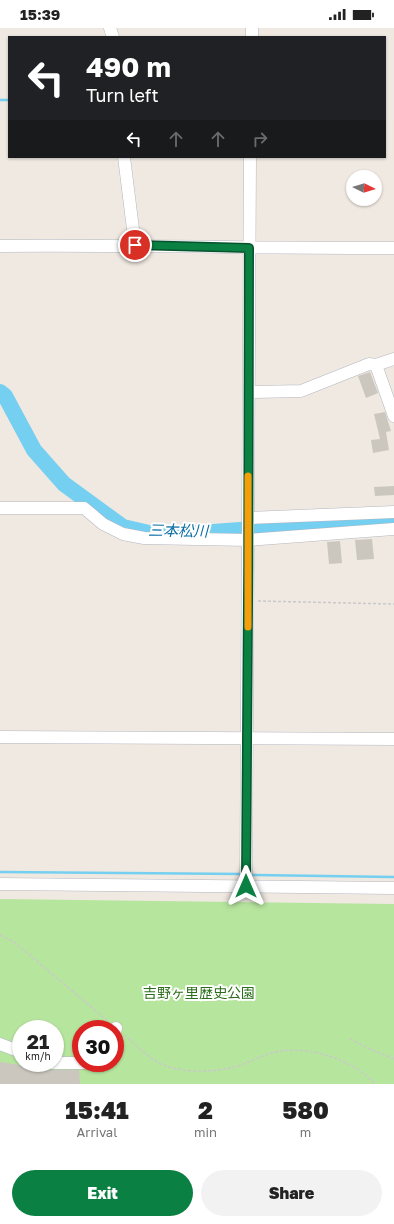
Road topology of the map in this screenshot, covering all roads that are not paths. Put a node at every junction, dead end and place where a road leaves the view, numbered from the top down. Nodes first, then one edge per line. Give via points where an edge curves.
1 (124, 158) edge
2 (250, 158) edge
3 (135, 245) junction
4 (0, 246) edge
5 (249, 248) junction
6 (394, 248) edge
7 (394, 358) edge
8 (376, 364) junction
9 (249, 392) junction
10 (394, 416) edge
11 (0, 508) edge
12 (394, 512) edge
13 (248, 518) junction
14 (394, 529) edge
15 (248, 540) junction
16 (0, 737) edge
17 (246, 737) junction
18 (394, 739) edge
19 (0, 884) edge
20 (246, 886) junction
21 (394, 888) edge
22 (0, 1044) edge
23 (12, 1049) edge

1 - 3 street
2 - 5 street
3 - 4 street
3 - 5 street
5 - 6 street
5 - 9 street
7 - 8 street
8 - 9 street via 369,364 301,391
8 - 10 street
9 - 13 street
11 - 15 street via 84,508 103,524 123,534 144,538
12 - 13 street
13 - 15 street
14 - 15 street
15 - 17 street
16 - 17 street
17 - 18 street
17 - 20 street
19 - 20 street
20 - 21 street
22 - 23 street

